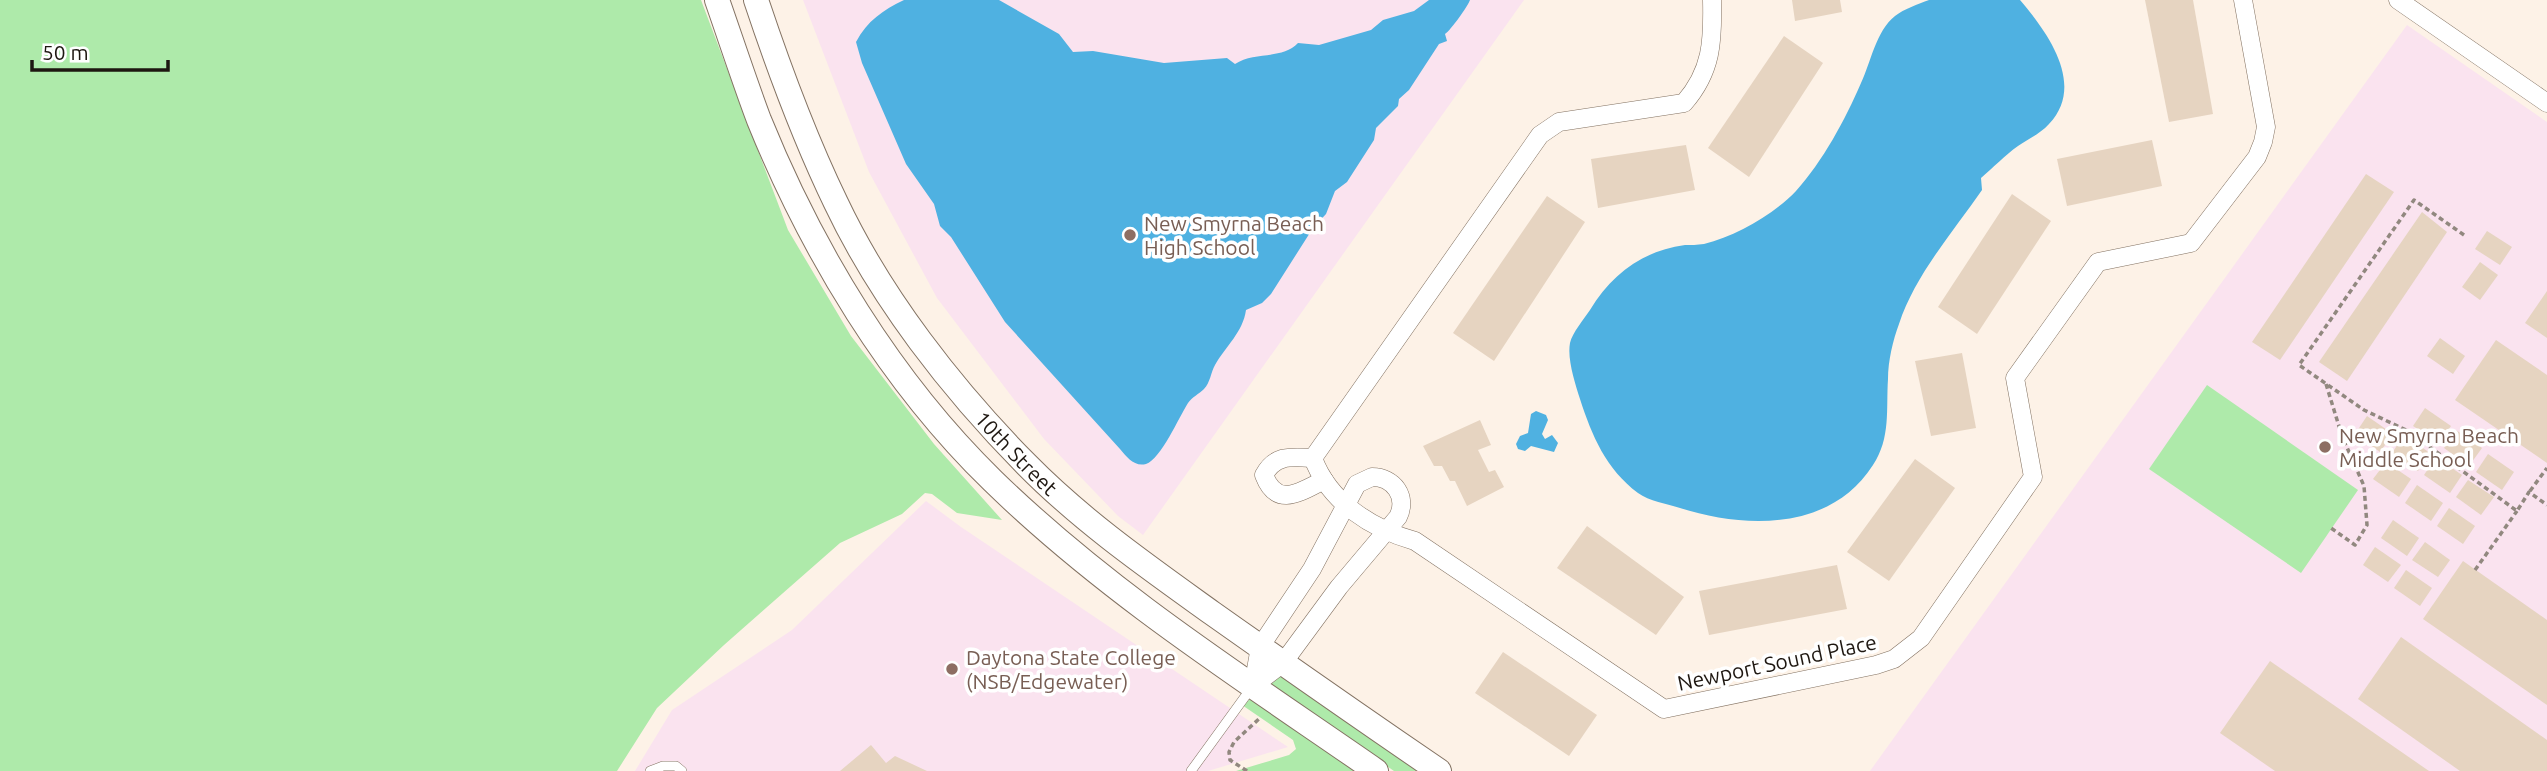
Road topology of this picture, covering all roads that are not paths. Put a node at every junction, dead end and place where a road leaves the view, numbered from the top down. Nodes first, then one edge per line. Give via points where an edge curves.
1 (717, 0) edge
2 (756, 0) edge
3 (1712, 0) edge
4 (2243, 0) edge
5 (2398, 0) edge
6 (2547, 103) edge
7 (1314, 458) junction
8 (1324, 480) junction
9 (1347, 507) junction
10 (1387, 533) junction
11 (1312, 569) junction
12 (1339, 587) junction
13 (1260, 647) junction
14 (1283, 663) junction
15 (1253, 686) junction
16 (650, 771) edge
17 (682, 771) edge
18 (1191, 771) edge
19 (1376, 771) edge
20 (1439, 771) edge

1 - 15 street, 10th Street via 759,119 794,198 853,305 900,372 991,480 1053,537
2 - 13 street, 10th Street via 791,103 837,205 922,341 1026,464 1080,514
3 - 7 street via 1712,51 1705,74 1684,103 1559,121 1540,135
4 - 10 street, Newport Sound Place via 2266,127 2257,158 2191,243 2098,262 2015,377 2033,477 1922,638 1894,659 1664,709 1415,541
5 - 6 street
7 - 8 street, Newport Sound Place
7 - 8 street via 1284,457 1270,464 1264,475 1269,488 1280,495 1293,495
8 - 9 street, Newport Sound Place
9 - 10 street, Newport Sound Place
9 - 10 street via 1362,481 1378,477 1391,482 1402,503
9 - 11 street
10 - 12 street
11 - 12 street
11 - 13 street
12 - 14 street
13 - 14 street, 10th Street
13 - 15 street
14 - 15 street
14 - 20 street, 10th Street
15 - 18 lane
15 - 19 street, 10th Street
16 - 17 lane via 663,766

